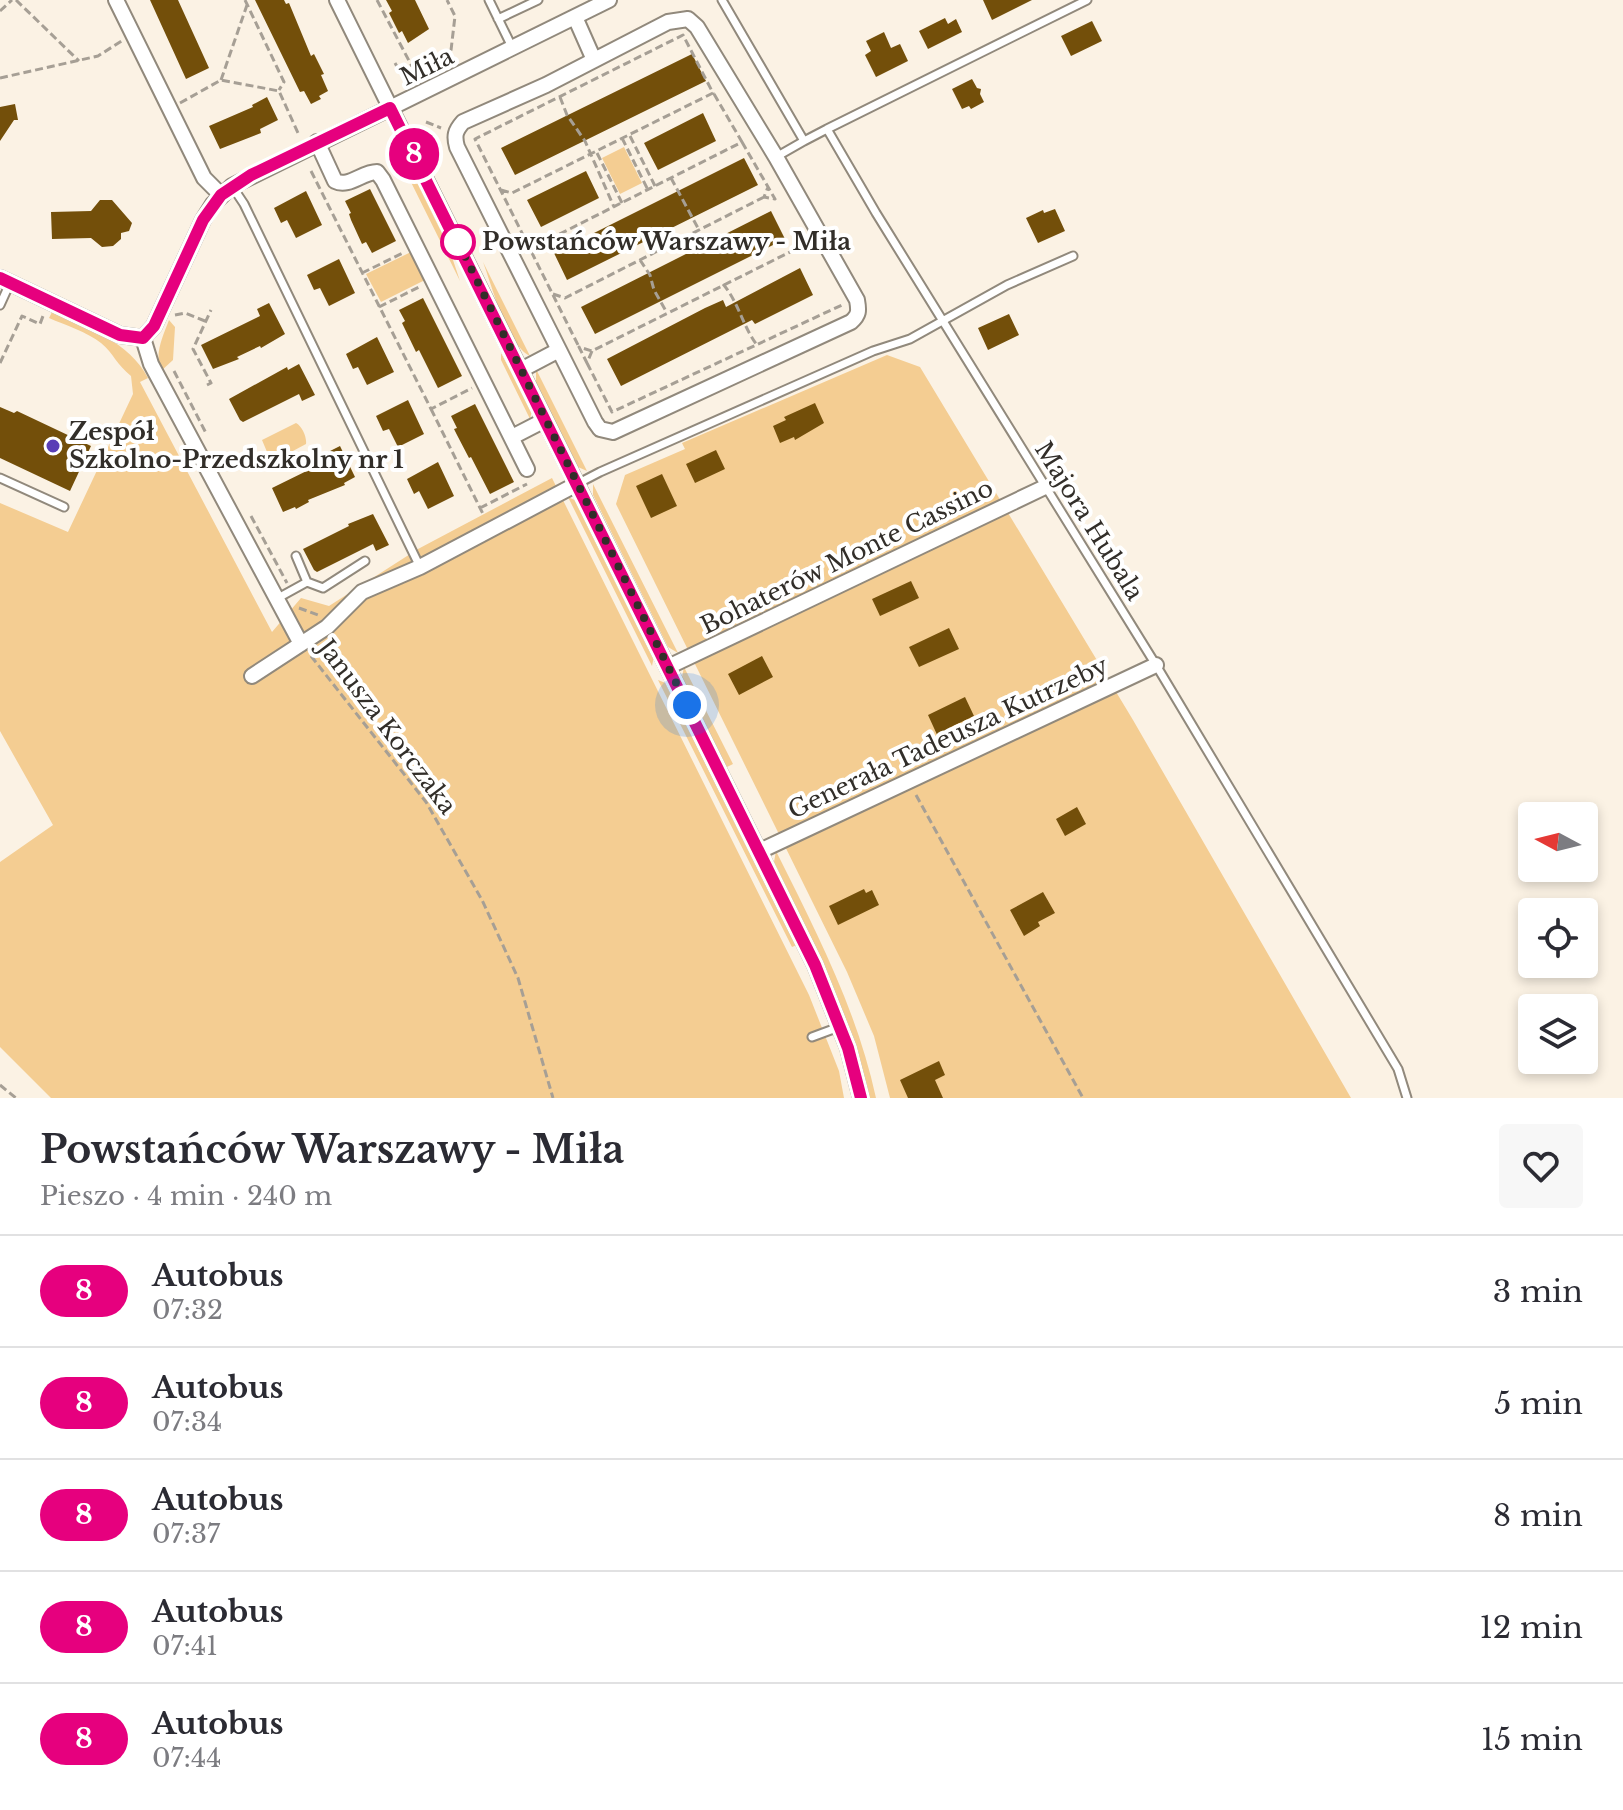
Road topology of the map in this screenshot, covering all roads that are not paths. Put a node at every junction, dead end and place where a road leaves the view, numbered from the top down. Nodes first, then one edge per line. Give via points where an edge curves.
1 (116, 0) edge
2 (337, 0) edge
3 (489, 0) edge
4 (538, 0) edge
5 (609, 0) edge
6 (722, 0) edge
7 (1087, 0) edge
8 (575, 17) junction
9 (498, 19) junction
10 (513, 49) junction
11 (594, 60) junction
12 (390, 108) junction
13 (827, 129) junction
14 (804, 141) junction
15 (317, 142) junction
16 (776, 157) junction
17 (226, 191) junction
18 (1073, 256) dead end
19 (5, 280) edge
20 (0, 305) edge
21 (942, 319) junction
22 (143, 338) junction
23 (559, 350) junction
24 (521, 370) junction
25 (545, 420) junction
26 (512, 437) junction
27 (527, 469) road end
28 (0, 478) edge
29 (577, 484) junction
30 (1045, 487) junction
31 (64, 507) dead end
32 (296, 556) dead end
33 (365, 561) dead end
34 (420, 567) junction
35 (307, 582) junction
36 (277, 599) junction
37 (301, 644) junction
38 (1156, 665) junction
39 (668, 667) junction
40 (252, 676) dead end
41 (760, 851) junction
42 (840, 1026) junction
43 (812, 1037) dead end
44 (861, 1098) edge
45 (1407, 1098) edge

1 - 17 street via 204,178
2 - 12 street
3 - 9 lane
4 - 9 lane
5 - 8 street, Miła
6 - 14 lane
7 - 13 lane
8 - 10 street, Miła
8 - 11 street
9 - 10 lane
10 - 12 street, Miła
11 - 16 street via 668,22 688,19
11 - 23 street via 463,122 454,136
12 - 15 street, Miła
12 - 24 street
13 - 14 lane
13 - 21 lane, Majora Hubala
14 - 16 lane
15 - 17 street, Miła
15 - 26 street via 335,181 341,184 368,172 377,172 383,180
16 - 23 street via 857,300 857,317 613,432 595,422
17 - 22 street via 203,220 154,326
17 - 34 lane via 244,204
18 - 21 lane
19 - 20 lane
19 - 22 street via 120,335
21 - 29 lane via 910,339
21 - 30 lane, Majora Hubala
22 - 36 street via 151,364
23 - 24 street
24 - 25 street
25 - 26 street
25 - 29 street
26 - 27 street
28 - 31 lane
29 - 34 street
29 - 39 street
30 - 38 lane, Majora Hubala
30 - 39 street, Bohaterów Monte Cassino
32 - 35 lane
33 - 35 lane via 323,588
34 - 37 street via 362,592
35 - 36 lane
36 - 37 street
37 - 40 street
38 - 41 street, Generała Tadeusza Kutrzeby
38 - 45 lane, Majora Hubala via 1398,1069
39 - 41 street
41 - 42 street
42 - 43 lane
42 - 44 street

